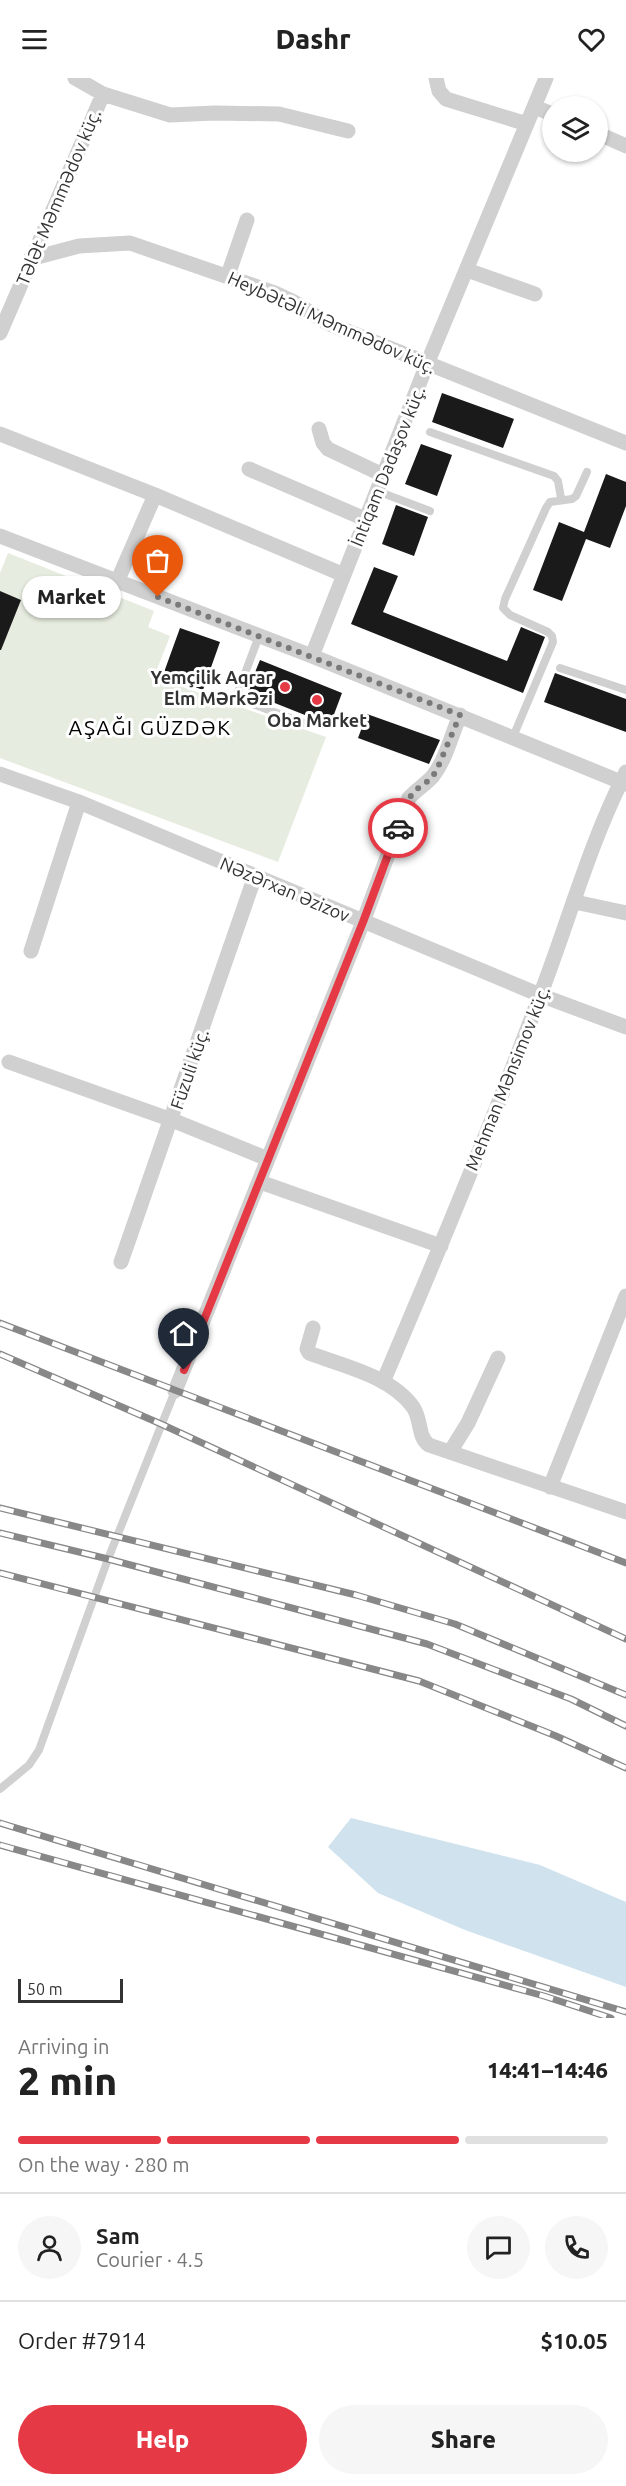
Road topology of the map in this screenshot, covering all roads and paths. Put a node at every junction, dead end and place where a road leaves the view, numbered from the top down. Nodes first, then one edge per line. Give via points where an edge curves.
1 (75, 78) edge
2 (436, 78) edge
3 (546, 78) edge
4 (103, 94) junction
5 (535, 106) junction
6 (542, 109) edge
7 (527, 124) junction
8 (348, 131) dead end
9 (608, 138) edge
10 (626, 146) edge
11 (248, 220) dead end
12 (30, 259) junction
13 (467, 270) junction
14 (228, 275) junction
15 (535, 294) dead end
16 (0, 333) edge
17 (427, 364) junction
18 (319, 429) dead end
19 (430, 432) dead end
20 (0, 434) edge
21 (626, 443) edge
22 (249, 469) dead end
23 (587, 472) dead end
24 (384, 475) junction
25 (376, 491) junction
26 (154, 495) junction
27 (561, 498) junction
28 (430, 511) dead end
29 (365, 519) junction
30 (0, 536) edge
31 (344, 575) junction
32 (117, 582) junction
33 (259, 636) junction
34 (312, 656) junction
35 (560, 668) dead end
36 (626, 690) edge
37 (460, 715) junction
38 (309, 725) dead end
39 (513, 737) junction
40 (0, 774) edge
41 (624, 780) edge
42 (79, 802) junction
43 (255, 876) junction
44 (575, 903) junction
45 (626, 913) edge
46 (363, 922) junction
47 (31, 951) dead end
48 (540, 995) junction
49 (626, 1027) edge
50 (9, 1062) dead end
51 (172, 1120) junction
52 (268, 1159) junction
53 (260, 1182) junction
54 (441, 1246) junction
55 (121, 1262) dead end
56 (626, 1296) edge
57 (622, 1315) edge
58 (313, 1328) dead end
59 (498, 1358) dead end
60 (383, 1382) junction
61 (175, 1391) joint
62 (450, 1452) junction
63 (550, 1487) junction
64 (626, 1512) edge
65 (0, 1789) edge

1 - 4 street
2 - 7 street via 446,99
3 - 5 street, İntiqam Dadaşov küç.
4 - 8 street via 170,115 279,114
4 - 12 street, Tələt Məmmədov küç.
5 - 6 street
5 - 7 street, İntiqam Dadaşov küç.
7 - 13 street, İntiqam Dadaşov küç.
9 - 10 street
11 - 14 street
12 - 14 street, Heybətəli Məmmədov küç. via 79,246 130,243
12 - 16 street, Tələt Məmmədov küç.
13 - 15 street
13 - 17 street, İntiqam Dadaşov küç.
14 - 17 street, Heybətəli Məmmədov küç. via 294,302 327,323
17 - 21 street, Heybətəli Məmmədov küç.
17 - 24 street, İntiqam Dadaşov küç.
18 - 24 street via 328,449
19 - 27 lane via 554,476
20 - 26 street
22 - 29 street
23 - 27 lane via 576,495 572,499
24 - 25 street, İntiqam Dadaşov küç.
25 - 28 lane
25 - 29 street, İntiqam Dadaşov küç.
26 - 31 street
26 - 32 street
27 - 39 lane via 546,508 504,599 503,608 510,615 548,632 553,642
29 - 31 street, İntiqam Dadaşov küç.
30 - 32 street
31 - 34 street, İntiqam Dadaşov küç.
32 - 33 street
33 - 34 street
33 - 38 lane via 238,692 240,699
34 - 37 street
35 - 36 lane
37 - 39 street
37 - 46 street via 432,778 409,798
39 - 41 street
40 - 42 street, Nəzərxan Əzizov
41 - 44 street, Mehman Mənsimov küç. via 604,816
42 - 43 street, Nəzərxan Əzizov
42 - 47 street
43 - 46 street, Nəzərxan Əzizov
43 - 51 street, Füzuli küç.
44 - 45 street
44 - 48 street, Mehman Mənsimov küç.
46 - 48 street, Nəzərxan Əzizov
46 - 52 street
48 - 49 street, Nəzərxan Əzizov
48 - 54 street, Mehman Mənsimov küç.
50 - 51 street
51 - 52 street
51 - 55 street, Füzuli küç.
52 - 53 street
53 - 54 street
53 - 61 street
54 - 60 street, Mehman Mənsimov küç.
56 - 57 street
57 - 63 street
58 - 60 street via 309,1353
59 - 62 street
60 - 62 street via 412,1406 424,1441
61 - 65 lane via 108,1559 39,1750 29,1765
62 - 63 street
63 - 64 street

